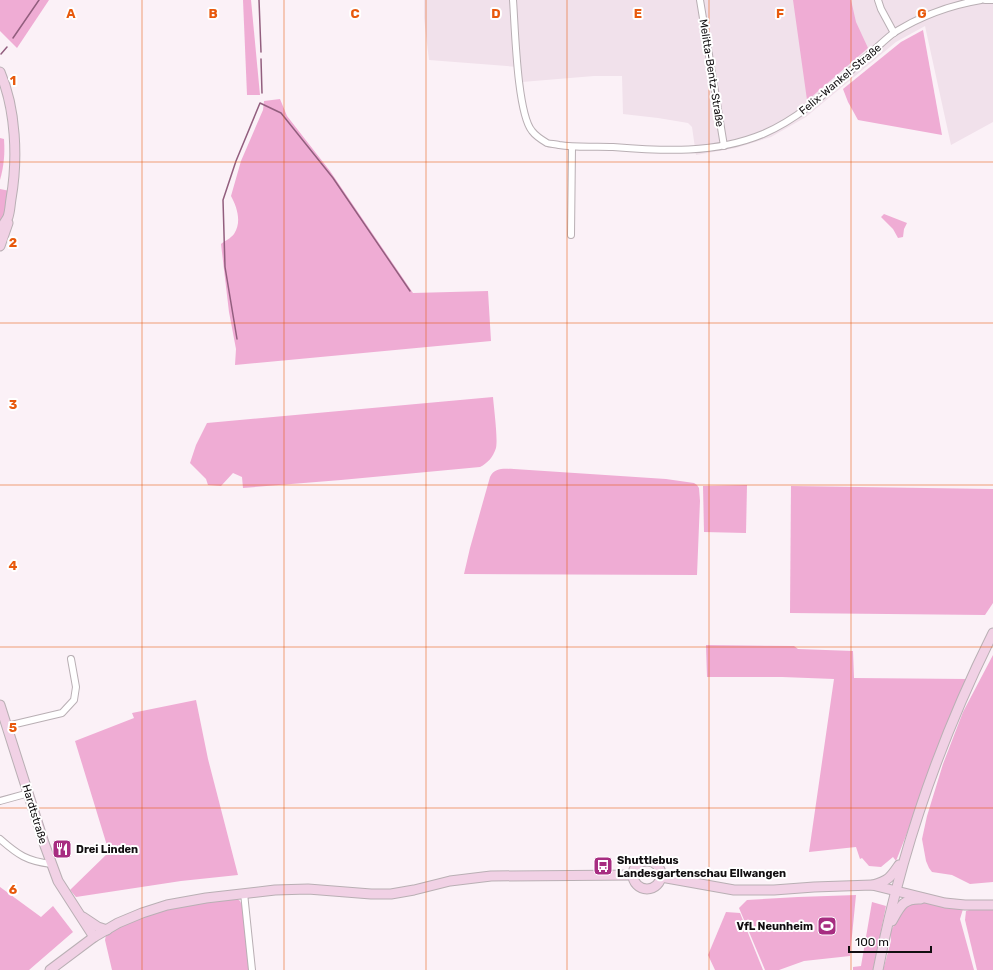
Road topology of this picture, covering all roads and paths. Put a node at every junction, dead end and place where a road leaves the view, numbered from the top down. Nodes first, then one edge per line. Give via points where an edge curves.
1 (513, 0) edge
2 (700, 0) edge
3 (878, 0) edge
4 (981, 0) edge
5 (985, 0) edge
6 (993, 0) edge
7 (894, 33) junction
8 (1, 74) edge
9 (724, 146) junction
10 (572, 147) junction
11 (7, 218) junction
12 (0, 230) edge
13 (571, 235) dead end
14 (0, 246) edge
15 (993, 633) edge
16 (71, 659) dead end
17 (0, 705) edge
18 (8, 726) junction
19 (29, 793) junction
20 (0, 801) edge
21 (0, 839) edge
22 (905, 857) junction
23 (51, 864) junction
24 (634, 875) junction
25 (661, 877) junction
26 (872, 885) junction
27 (895, 890) junction
28 (244, 893) junction
29 (928, 900) junction
30 (993, 905) edge
31 (80, 915) junction
32 (107, 930) junction
33 (886, 931) junction
34 (94, 937) junction
35 (50, 970) edge
36 (252, 970) edge
37 (878, 970) edge

1 - 10 street, Felix-Wankel-Straße via 526,121 532,131 547,143
2 - 9 street, Melitta-Bentz-Straße
3 - 7 street
4 - 7 street, Felix-Wankel-Straße via 928,15
5 - 6 street
7 - 9 street, Felix-Wankel-Straße via 806,110 762,135
8 - 11 main road via 13,122 15,145 13,190
9 - 10 street, Felix-Wankel-Straße via 697,150
10 - 13 street
11 - 12 main road
11 - 14 main road via 8,223
15 - 22 main road via 957,707 942,745
16 - 18 street via 76,687 74,700 62,713
17 - 18 main road, Hardtstraße
18 - 19 main road, Hardtstraße
19 - 20 street
19 - 23 main road, Hardtstraße
21 - 23 street via 24,858
22 - 26 main road via 892,877
22 - 27 main road
23 - 31 main road, Hardtstraße via 58,881
24 - 25 main road via 637,883 647,889 656,886
24 - 25 main road via 637,865 647,861 657,864
24 - 28 main road via 491,876 450,881 391,894 308,889
25 - 26 main road via 734,890
26 - 27 main road
27 - 29 main road
27 - 33 main road
28 - 32 main road via 167,905 142,913
28 - 36 street
29 - 30 main road via 965,905
29 - 33 main road via 914,899 901,905
31 - 32 main road
31 - 34 main road, Hardtstraße
32 - 34 main road
33 - 37 main road
34 - 35 main road

